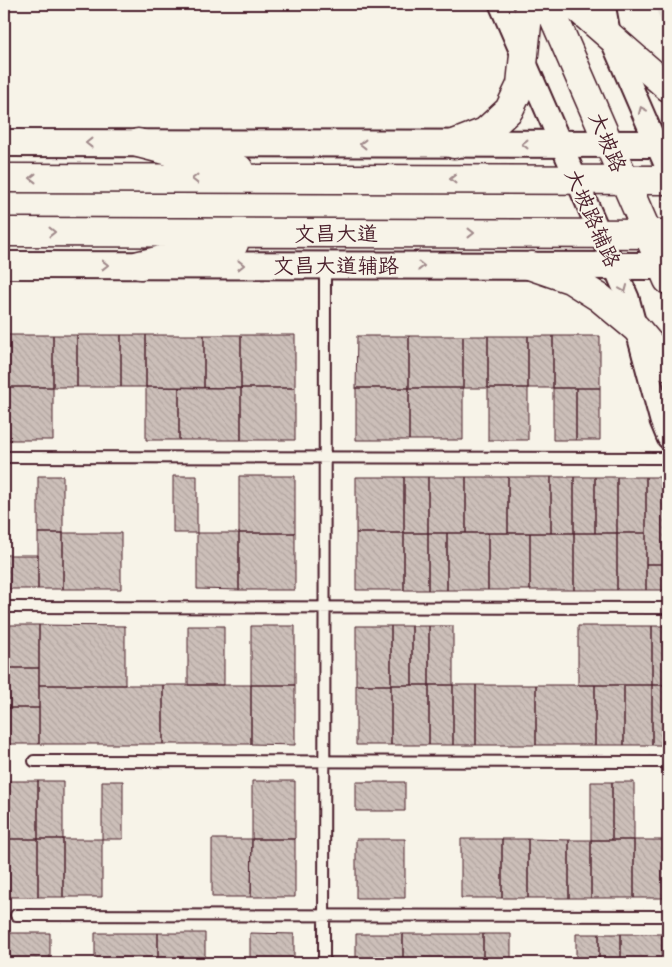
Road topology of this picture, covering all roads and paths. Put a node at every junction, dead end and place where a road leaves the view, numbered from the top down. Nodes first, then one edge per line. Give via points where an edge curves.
1 (500, 4) edge
2 (529, 4) edge
3 (548, 4) edge
4 (573, 4) edge
5 (604, 4) edge
6 (610, 37) junction
7 (524, 57) junction
8 (668, 87) edge
9 (4, 143) edge
10 (138, 143) junction
11 (454, 144) junction
12 (561, 144) junction
13 (609, 144) junction
14 (663, 144) edge
15 (668, 171) edge
16 (4, 178) edge
17 (279, 179) junction
18 (577, 180) junction
19 (624, 180) junction
20 (668, 180) edge
21 (4, 232) edge
22 (282, 233) junction
23 (600, 234) junction
24 (658, 234) edge
25 (4, 265) edge
26 (140, 265) junction
27 (325, 265) junction
28 (532, 266) junction
29 (614, 266) junction
30 (666, 271) edge
31 (636, 328) junction
32 (668, 366) edge
33 (668, 438) edge
34 (4, 457) edge
35 (325, 457) junction
36 (668, 458) edge
37 (4, 607) edge
38 (325, 608) junction
39 (668, 608) edge
40 (34, 761) dead end
41 (324, 762) junction
42 (668, 762) edge
43 (16, 915) dead end
44 (324, 916) junction
45 (668, 916) edge
46 (324, 963) edge

1 - 7 street, 大坡路辅路
2 - 7 main road
3 - 13 main road, 大坡路
4 - 6 main road
5 - 6 street
6 - 8 main road
14 -> 6 street
7 - 11 main road via 521,85 509,110 485,132
7 - 12 street, 大坡路辅路
10 -> 9 street
11 -> 10 street
10 - 17 main road
12 -> 11 street
12 - 13 street
12 - 18 street, 大坡路辅路
13 - 14 street
13 - 19 main road, 大坡路
14 - 15 street
17 -> 16 main road
18 -> 17 main road
18 - 19 main road
18 - 23 street, 大坡路辅路
19 - 20 main road
19 - 24 main road, 大坡路
21 -> 22 main road, 文昌大道
22 -> 23 main road, 文昌大道
22 - 26 main road
23 - 24 main road, 文昌大道
23 - 29 street, 大坡路辅路
24 - 30 main road, 大坡路
25 -> 26 street, 文昌大道辅路
26 -> 27 street, 文昌大道辅路
27 -> 28 street, 文昌大道辅路
27 - 35 lane
28 - 29 street, 文昌大道辅路
28 - 31 main road via 570,279 600,298
29 - 30 street, 文昌大道辅路
29 -> 31 street, 大坡路辅路
31 - 32 main road
31 - 33 street, 大坡路辅路 via 660,420
34 - 35 lane
35 - 36 lane
35 - 38 lane
37 - 38 lane
38 - 39 lane
38 - 41 lane
40 - 41 lane
41 - 42 lane
41 - 44 lane
43 - 44 lane
44 - 45 lane
44 - 46 lane

